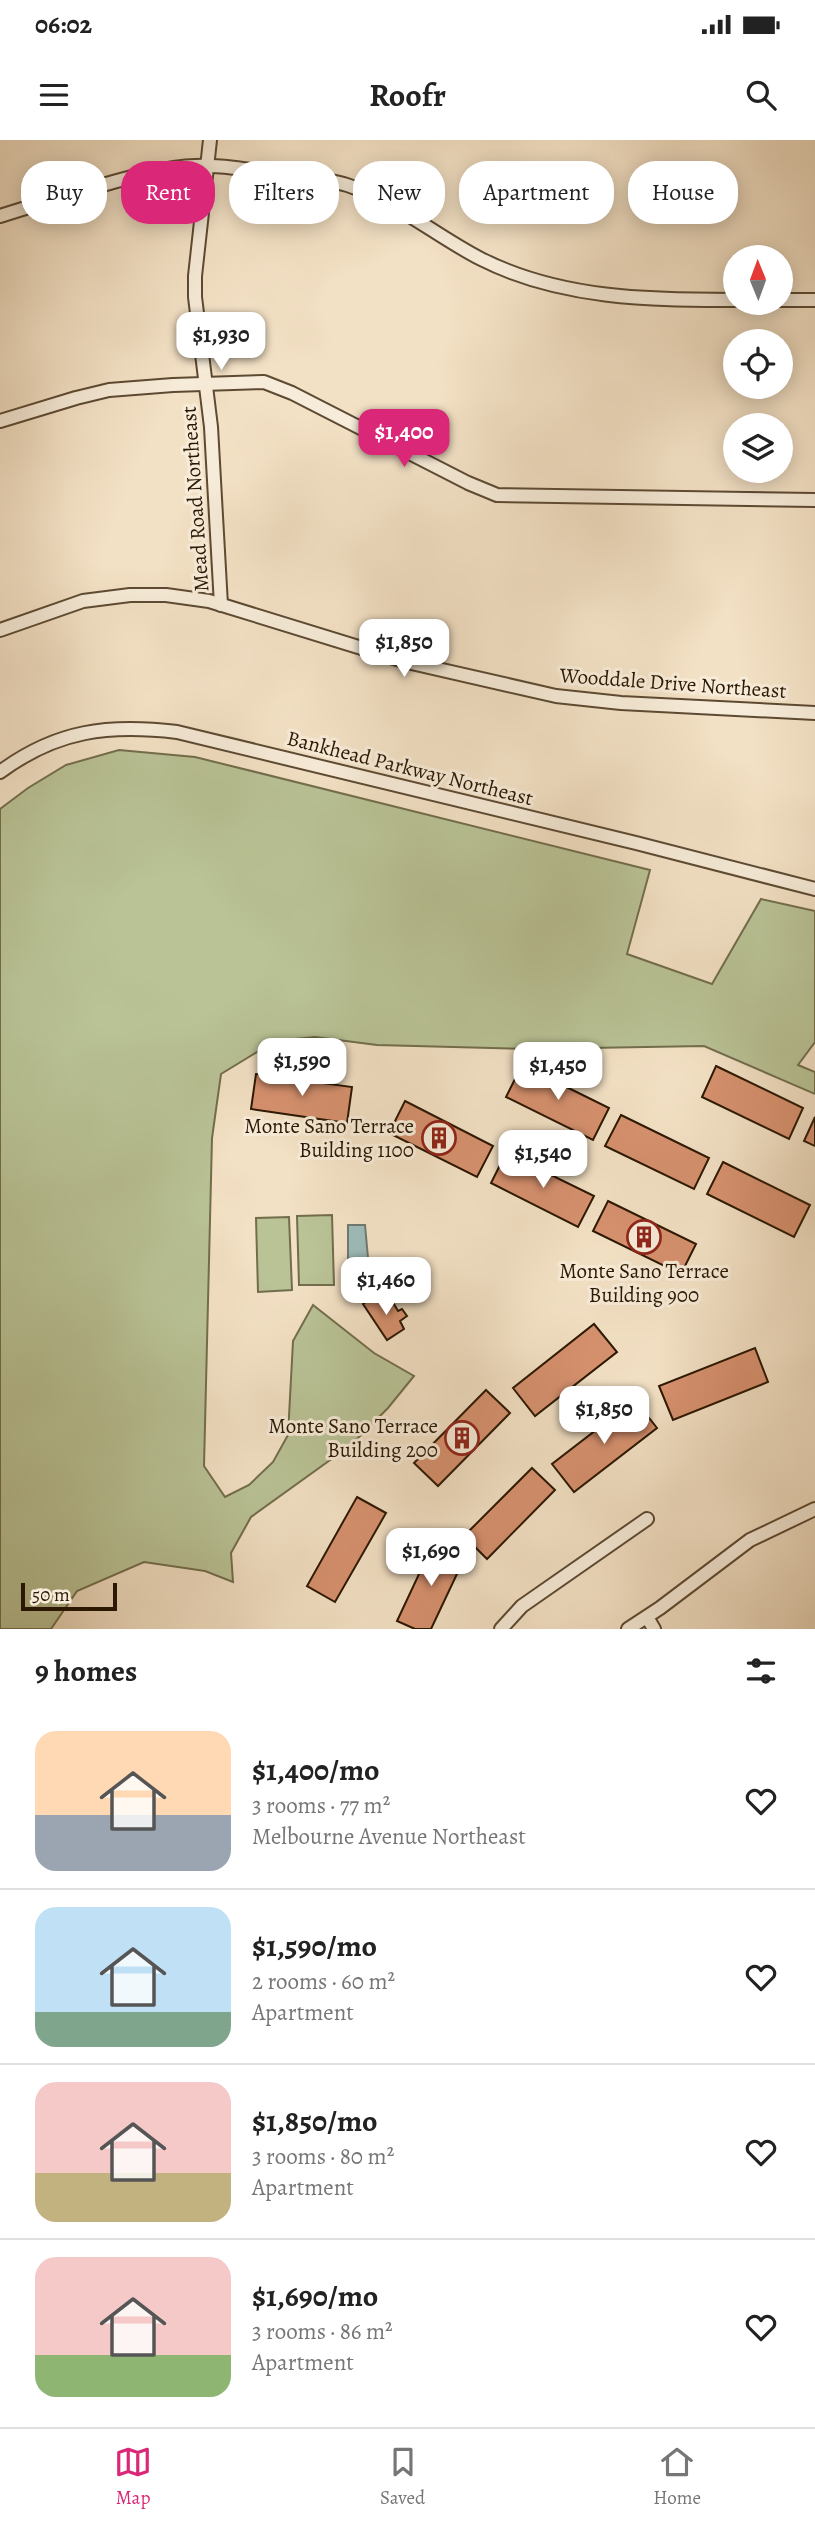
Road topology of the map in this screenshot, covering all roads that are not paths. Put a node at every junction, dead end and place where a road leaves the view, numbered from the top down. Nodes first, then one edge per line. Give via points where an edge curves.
1 (210, 140) edge
2 (208, 161) edge
3 (215, 168) edge
4 (121, 180) edge
5 (0, 216) edge
6 (200, 224) edge
7 (723, 300) edge
8 (793, 300) edge
9 (815, 300) edge
10 (206, 384) junction
11 (0, 421) edge
12 (815, 500) edge
13 (221, 605) junction
14 (0, 630) edge
15 (815, 713) edge
16 (0, 772) edge
17 (815, 889) edge
18 (814, 1513) edge
19 (647, 1519) dead end
20 (647, 1617) junction
21 (501, 1629) edge
22 (628, 1629) edge
23 (654, 1629) edge

1 - 2 street, Mead Road Northeast
3 - 7 street via 267,172 367,192 484,261 556,286 628,298
4 - 5 street
6 - 10 street, Mead Road Northeast via 194,276
8 - 9 street
10 - 11 street via 108,390
10 - 12 street via 264,383 292,393 497,495
10 - 13 street, Mead Road Northeast
13 - 14 street, Wooddale Drive Northeast via 166,595 130,595 83,601
13 - 15 street, Wooddale Drive Northeast via 407,662 556,696
16 - 17 street, Bankhead Parkway Northeast via 39,747 87,732 142,728 177,732
18 - 20 street via 750,1539
19 - 21 street via 522,1606
20 - 22 street
20 - 23 street

